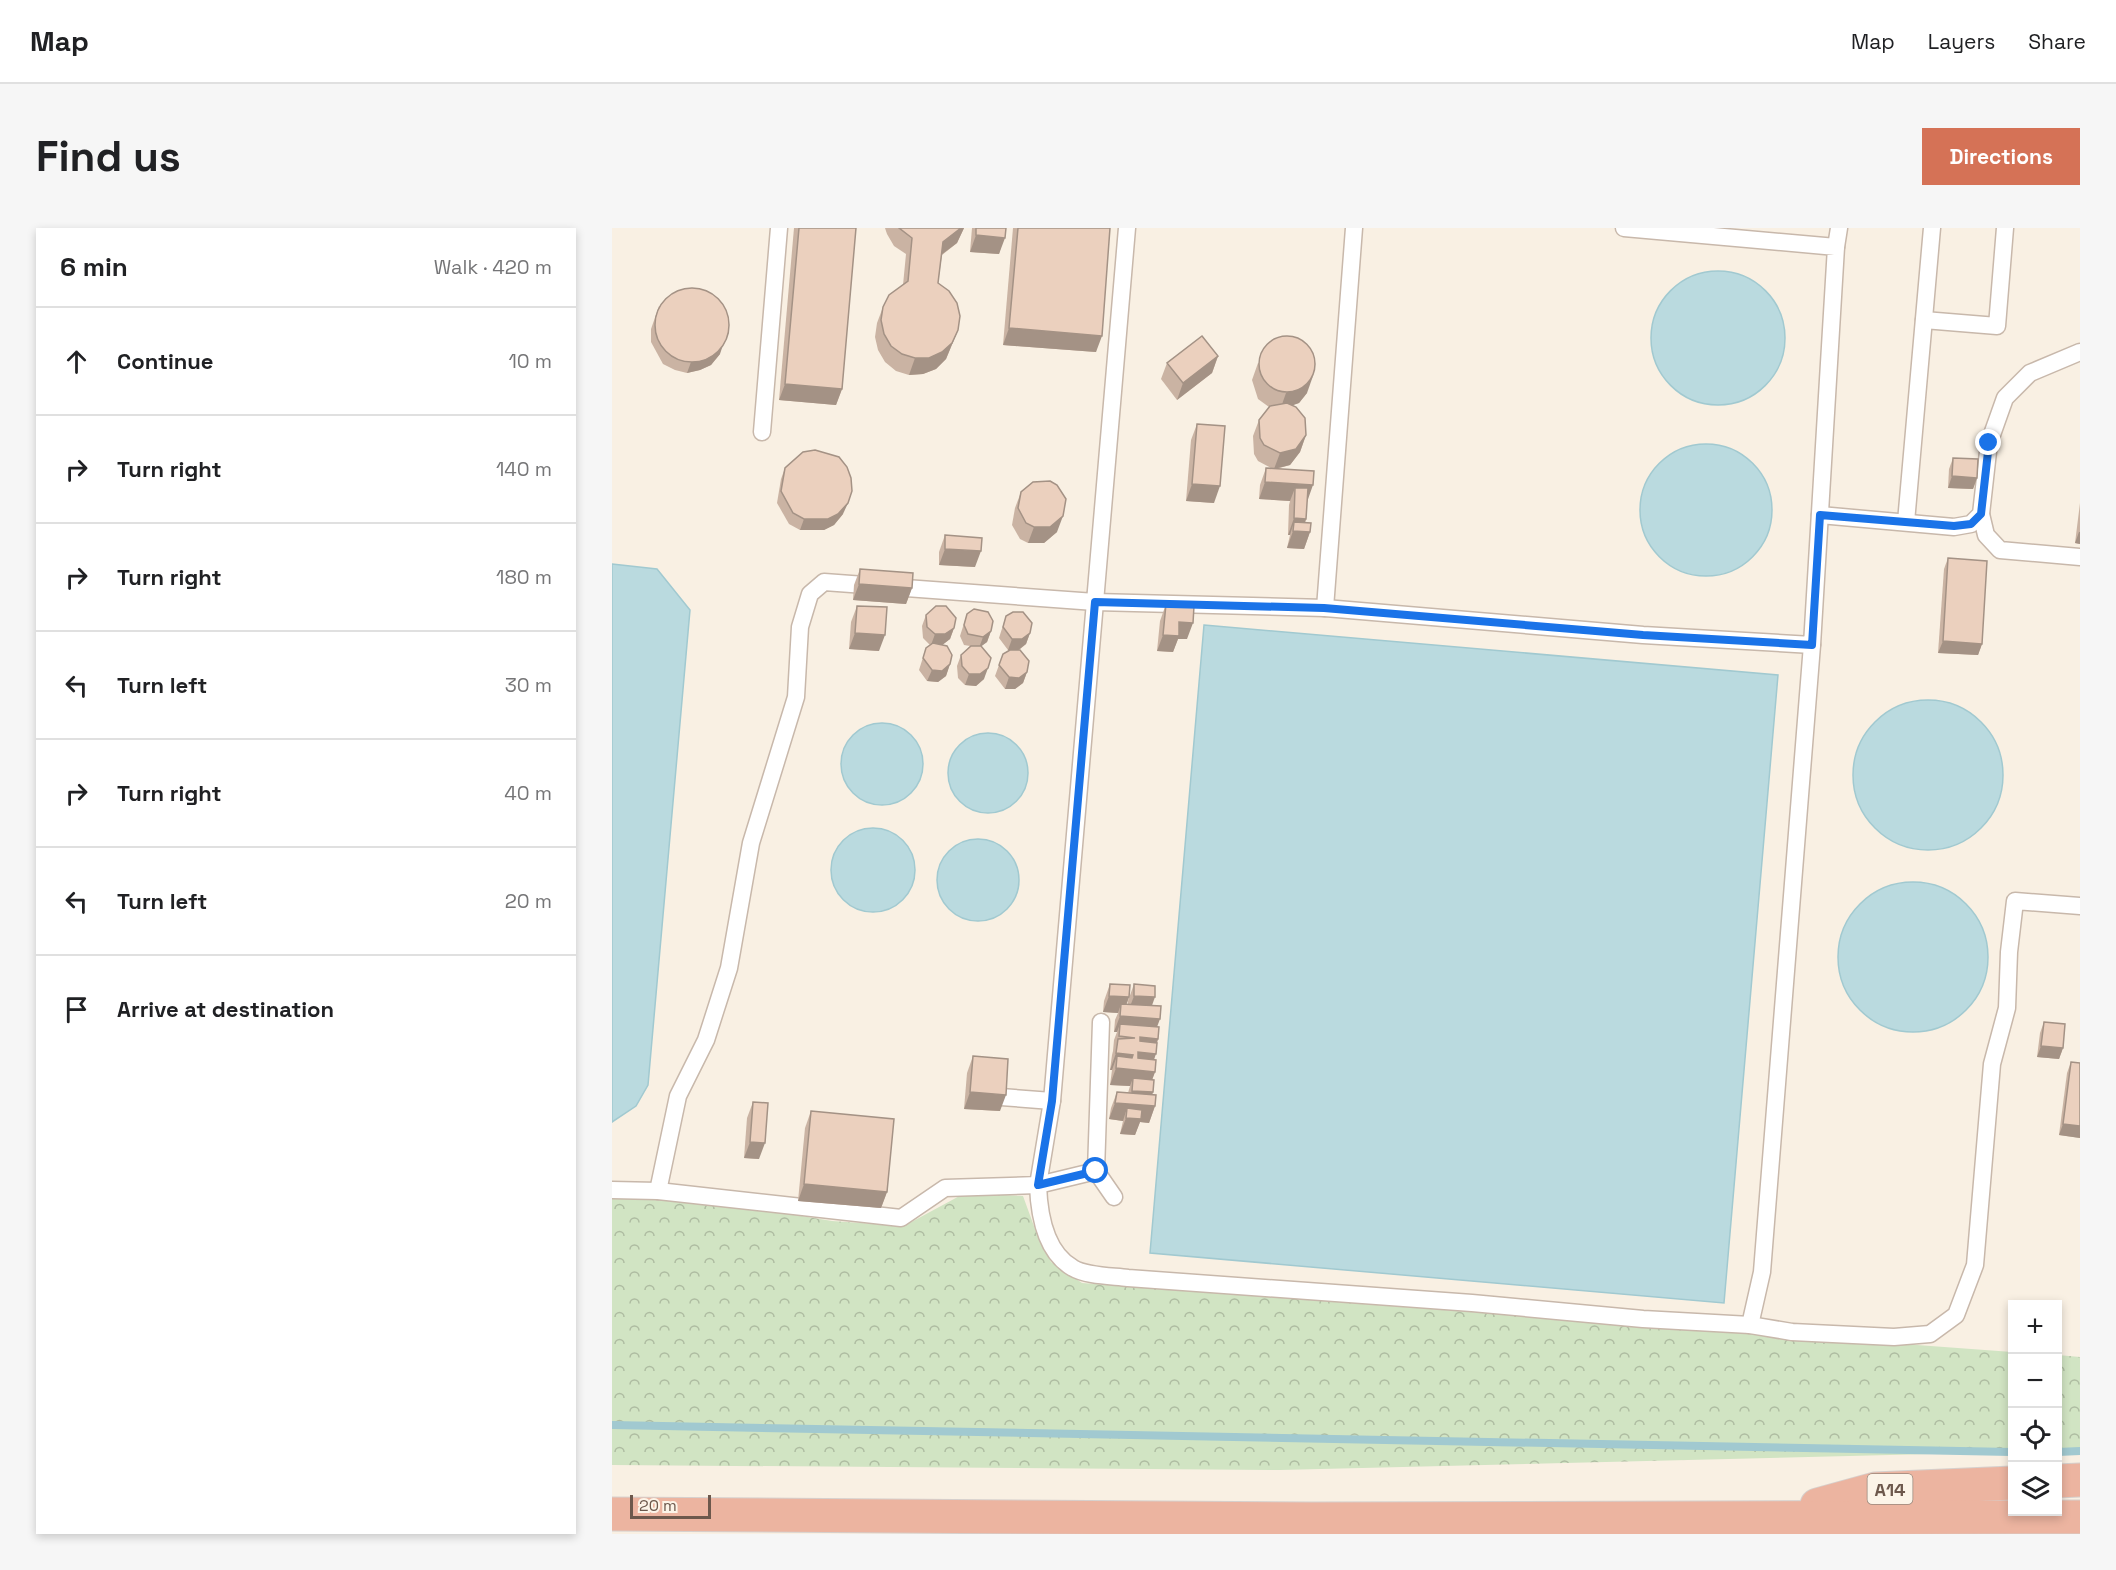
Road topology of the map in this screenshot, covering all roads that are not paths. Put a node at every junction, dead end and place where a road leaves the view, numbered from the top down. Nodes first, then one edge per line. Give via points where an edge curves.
1 (779, 228) edge
2 (1127, 228) edge
3 (1354, 228) edge
4 (1624, 228) edge
5 (1839, 228) edge
6 (1932, 228) edge
7 (2005, 228) edge
8 (1836, 247) junction
9 (1924, 320) junction
10 (2080, 352) edge
11 (762, 432) dead end
12 (1981, 514) junction
13 (1820, 515) junction
14 (1906, 522) junction
15 (2080, 557) edge
16 (1095, 602) junction
17 (1324, 608) junction
18 (1812, 645) junction
19 (2080, 906) edge
20 (1101, 1022) dead end
21 (1001, 1097) edge
22 (1052, 1101) junction
23 (1096, 1171) junction
24 (1038, 1185) junction
25 (612, 1190) edge
26 (657, 1191) junction
27 (1114, 1197) dead end
28 (1750, 1325) junction
29 (2080, 1480) edge
30 (2062, 1481) edge
31 (2008, 1483) edge
32 (612, 1514) edge
33 (1772, 1517) junction
34 (2080, 1517) edge

1 - 11 lane
2 - 16 lane
3 - 17 lane
4 - 8 lane
5 - 8 lane
6 - 9 lane
7 - 9 lane via 1997,326
8 - 13 lane
9 - 14 lane
10 - 12 lane via 2030,373 2005,398 1989,443
12 - 14 lane via 1971,524 1954,526
12 - 15 lane via 1986,535 2000,550
13 - 14 lane
13 - 18 lane
16 - 17 lane
16 - 22 lane
16 - 26 lane via 824,582 810,594 800,627 796,697 751,843 729,968 706,1040 678,1096
17 - 18 lane
18 - 28 lane via 1762,1272
19 - 28 lane via 2015,901 2007,1008 1992,1064 1975,1265 1956,1315 1924,1336 1792,1332
20 - 23 lane
21 - 22 lane
22 - 24 lane
23 - 24 lane
23 - 27 lane
24 - 26 lane via 945,1188 901,1218
24 - 28 lane via 1043,1226 1058,1256 1074,1269 1128,1278
25 - 26 lane
29 - 30 highway
31 - 33 highway, A14 via 1875,1489
32 - 33 highway, A14 via 1311,1519
33 - 34 highway, A14

